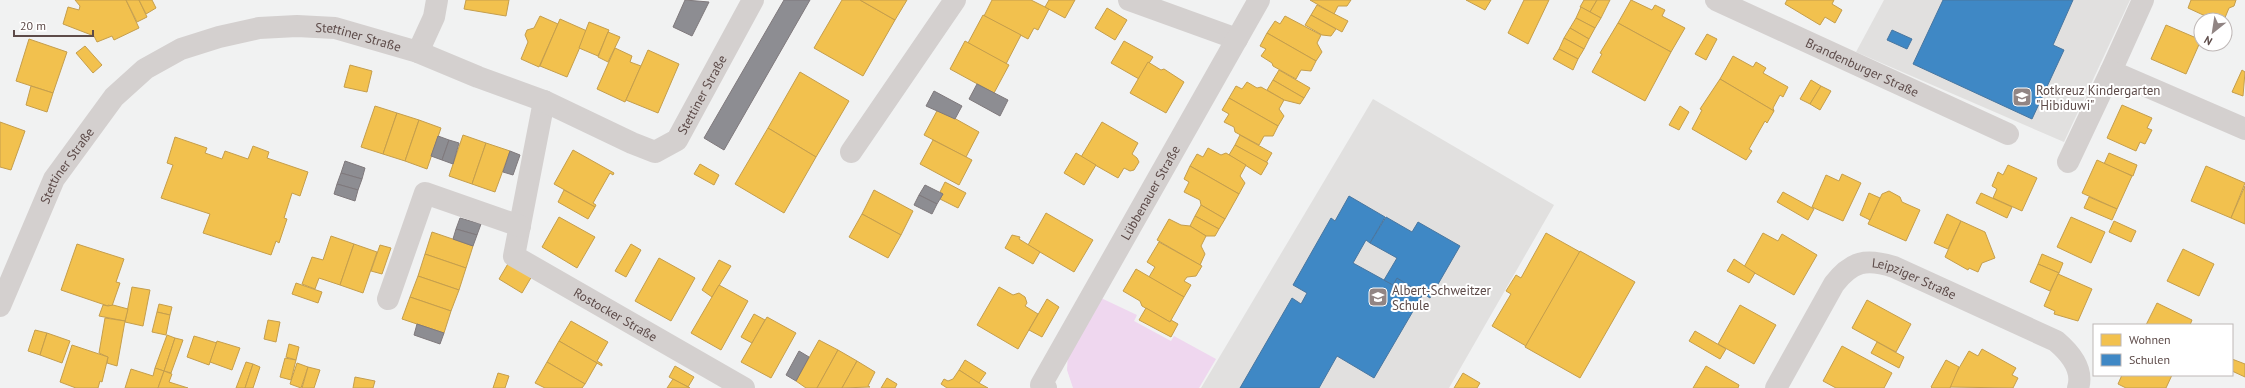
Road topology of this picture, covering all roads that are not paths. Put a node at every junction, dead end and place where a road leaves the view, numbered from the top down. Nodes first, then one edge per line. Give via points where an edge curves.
1 (437, 0) edge
2 (753, 0) edge
3 (954, 0) edge
4 (1129, 0) edge
5 (1259, 0) edge
6 (1716, 0) edge
7 (2143, 0) edge
8 (1744, 6) edge
9 (1237, 39) junction
10 (418, 52) junction
11 (2111, 71) junction
12 (544, 101) junction
13 (2245, 128) edge
14 (2008, 134) dead end
15 (851, 152) dead end
16 (2068, 162) dead end
17 (520, 226) junction
18 (388, 299) dead end
19 (0, 306) edge
20 (1043, 387) edge
21 (744, 388) edge
22 (1776, 388) edge
23 (2078, 388) edge

1 - 10 street via 434,17
2 - 12 street, Stettiner Straße via 677,140 655,152
3 - 15 street
4 - 9 street
5 - 9 street, Lübbenauer Straße
6 - 8 street, Brandenburger Straße
7 - 11 street
8 - 14 street, Brandenburger Straße
9 - 20 street, Lübbenauer Straße
10 - 12 street, Stettiner Straße
10 - 19 street, Stettiner Straße via 335,28 259,28 181,49 145,69 114,97 54,179
11 - 13 street
11 - 16 street
12 - 17 street, Rostocker Straße
17 - 18 street via 425,193
17 - 21 street, Rostocker Straße via 514,256
22 - 23 street, Leipziger Straße via 1840,275 1858,263 1877,262 1902,270 2056,341 2069,352 2077,367

